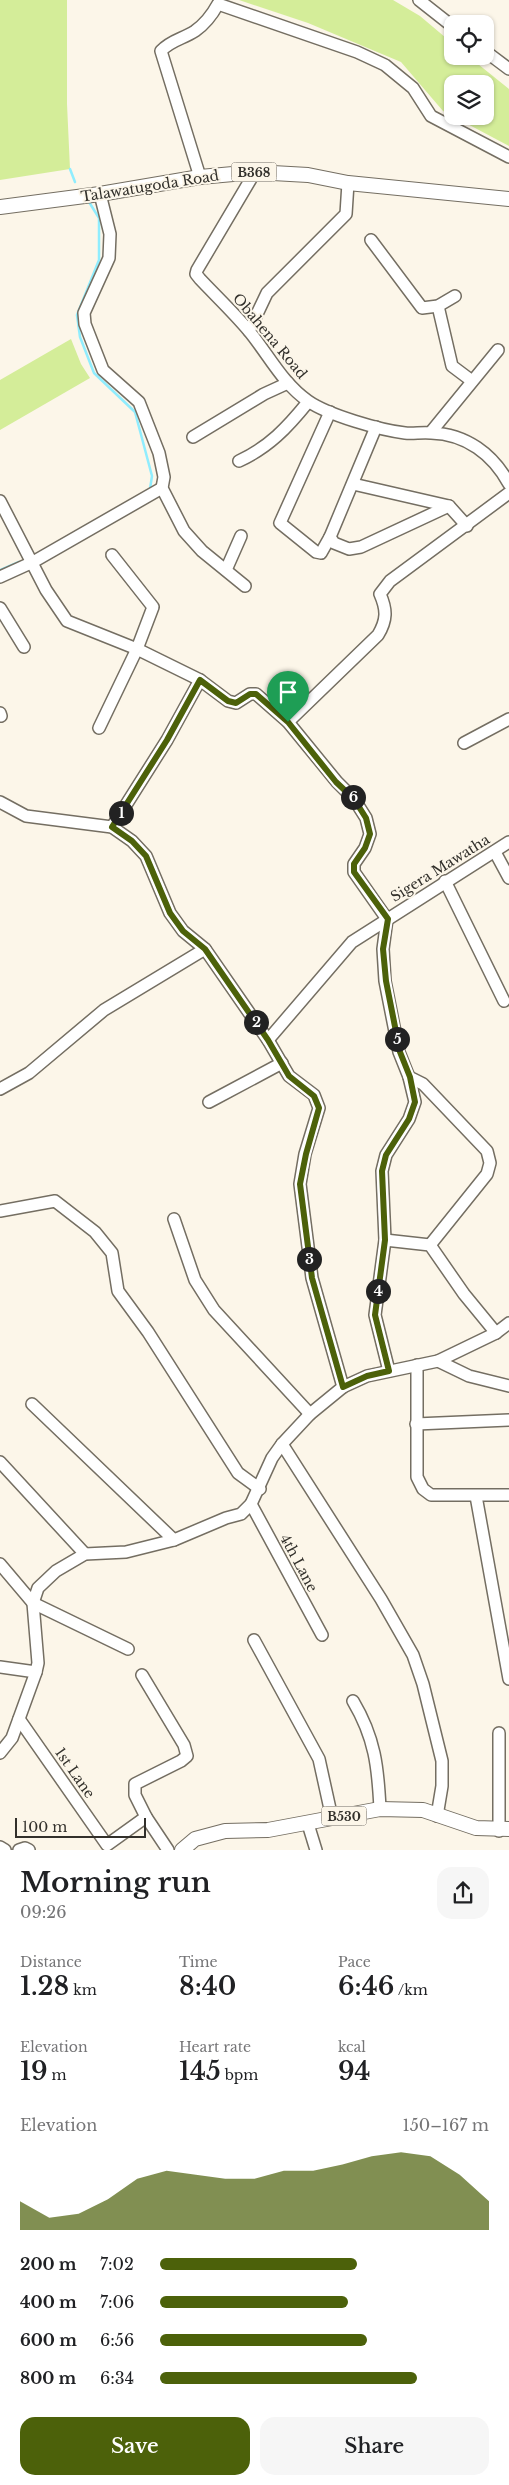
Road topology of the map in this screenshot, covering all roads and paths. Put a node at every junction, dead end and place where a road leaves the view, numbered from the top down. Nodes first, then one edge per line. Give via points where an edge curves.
1 (420, 0) edge
2 (444, 20) edge
3 (494, 58) edge
4 (509, 69) edge
5 (509, 157) edge
6 (255, 172) junction
7 (200, 177) junction
8 (348, 183) junction
9 (100, 194) junction
10 (509, 199) edge
11 (0, 207) edge
12 (371, 240) dead end
13 (456, 296) dead end
14 (438, 306) junction
15 (249, 331) junction
16 (498, 350) dead end
17 (472, 381) junction
18 (288, 383) junction
19 (308, 402) junction
20 (330, 412) junction
21 (376, 427) junction
22 (431, 432) junction
23 (193, 437) dead end
24 (239, 461) dead end
25 (353, 484) junction
26 (509, 484) edge
27 (162, 488) junction
28 (509, 493) edge
29 (0, 501) edge
30 (449, 506) junction
31 (467, 526) junction
32 (241, 536) dead end
33 (330, 537) junction
34 (112, 555) dead end
35 (31, 559) junction
36 (226, 570) junction
37 (0, 577) edge
38 (246, 586) dead end
39 (0, 608) edge
40 (24, 648) dead end
41 (137, 649) junction
42 (200, 680) junction
43 (509, 719) edge
44 (288, 722) junction
45 (99, 728) dead end
46 (464, 743) dead end
47 (0, 802) edge
48 (112, 827) junction
49 (509, 842) edge
50 (495, 852) junction
51 (509, 878) edge
52 (445, 881) junction
53 (388, 919) junction
54 (205, 949) junction
55 (504, 1001) dead end
56 (268, 1040) junction
57 (282, 1063) junction
58 (410, 1077) junction
59 (0, 1089) edge
60 (209, 1102) dead end
61 (0, 1211) edge
62 (174, 1219) dead end
63 (385, 1240) junction
64 (430, 1245) junction
65 (509, 1324) edge
66 (496, 1333) junction
67 (438, 1361) junction
68 (417, 1365) junction
69 (389, 1371) junction
70 (509, 1386) edge
71 (343, 1387) junction
72 (32, 1404) dead end
73 (310, 1414) junction
74 (509, 1420) edge
75 (416, 1424) junction
76 (282, 1444) junction
77 (0, 1462) edge
78 (260, 1489) junction
79 (509, 1495) edge
80 (476, 1496) junction
81 (251, 1504) junction
82 (174, 1540) junction
83 (85, 1554) junction
84 (0, 1564) edge
85 (34, 1603) junction
86 (322, 1635) dead end
87 (254, 1640) dead end
88 (128, 1649) dead end
89 (0, 1667) edge
90 (36, 1672) junction
91 (142, 1674) dead end
92 (509, 1679) edge
93 (353, 1701) dead end
94 (19, 1719) junction
95 (499, 1733) dead end
96 (0, 1753) edge
97 (380, 1809) junction
98 (437, 1816) junction
99 (146, 1817) junction
100 (332, 1818) junction
101 (308, 1824) junction
102 (504, 1830) edge
103 (0, 1847) edge
104 (5, 1850) edge
105 (19, 1850) edge
106 (29, 1850) edge
107 (168, 1850) edge
108 (182, 1850) edge
109 (316, 1850) edge

1 - 2 street
3 - 4 street
5 - 7 street via 431,116 413,88 385,65 218,4 210,18 194,31 168,43 161,51
6 - 7 main road, Talawatugoda Road / B368
6 - 8 main road, Talawatugoda Road / B368 via 308,175
6 - 15 street, Obahena Road via 196,274
7 - 9 main road, Talawatugoda Road / B368
8 - 10 main road, Talawatugoda Road / B368
8 - 15 street via 346,214 267,293
9 - 11 main road, Talawatugoda Road / B368
9 - 27 street via 110,234 109,258 84,313 85,324 103,370 138,402 158,453 164,477
12 - 14 street via 422,308
13 - 14 street
14 - 17 street via 452,366
15 - 18 street, Obahena Road
16 - 17 street
17 - 22 street
18 - 19 street, Obahena Road
18 - 23 street
19 - 20 street, Obahena Road
19 - 24 street via 288,426 260,451
20 - 21 street, Obahena Road
20 - 33 street via 280,523 316,552 321,553
21 - 22 street, Obahena Road via 406,434
21 - 25 street
22 - 26 street, Obahena Road via 456,435 482,450
25 - 30 street
25 - 33 street
27 - 35 street
27 - 36 street via 184,532
28 - 31 street
29 - 35 street
30 - 31 street
30 - 33 street via 362,546 349,549 334,543
31 - 44 street via 390,581 380,594 386,606 386,622 378,635
32 - 36 street
34 - 41 street via 153,607
35 - 37 street
35 - 41 street via 46,590 67,621
36 - 38 street
39 - 40 street
41 - 42 street
41 - 45 street
42 - 44 street via 228,701 236,703 256,694
42 - 48 street via 167,740
43 - 46 street
44 - 53 street via 336,782 354,799 366,818 370,834 354,864 354,872
47 - 48 street via 26,816
48 - 54 street via 146,856 170,913 183,931
49 - 50 street, Sigera Mawatha
50 - 51 street
50 - 52 street, Sigera Mawatha
52 - 53 street, Sigera Mawatha
52 - 55 street
53 - 56 street, Sigera Mawatha via 352,942
53 - 58 street, Sigera Mawatha via 383,949 386,981 400,1052
54 - 56 street
54 - 59 street via 104,1010 29,1073
56 - 57 street
57 - 60 street
57 - 71 street via 289,1076 314,1096 319,1108 300,1184 312,1278
58 - 63 street, Sigera Mawatha via 415,1102 409,1119 386,1155 382,1171
58 - 64 street via 423,1084 487,1151 490,1163 487,1174
61 - 78 street via 55,1201 96,1232 112,1253 118,1291 238,1473
62 - 73 street via 195,1280 214,1310
63 - 64 street
63 - 69 street, Sigera Mawatha via 375,1315
64 - 66 street
65 - 66 street
66 - 67 street
67 - 68 street
67 - 70 street via 469,1376
68 - 69 street
68 - 75 street
69 - 71 street via 367,1376
71 - 73 street
72 - 82 street
73 - 76 street
74 - 75 street
75 - 80 street via 417,1477 423,1489 431,1494
76 - 78 street via 272,1458
76 - 98 street via 413,1655 442,1761
77 - 83 street
78 - 81 street
79 - 80 street
80 - 92 street
81 - 82 street via 241,1514
81 - 86 street, 4th Lane
82 - 83 street via 126,1552
83 - 85 street via 56,1571 38,1588
84 - 85 street
85 - 88 street
85 - 90 street
87 - 100 street via 319,1759
89 - 90 street
90 - 94 street
91 - 99 street via 184,1745 187,1756 135,1784 135,1795
93 - 97 street via 362,1716 377,1763
94 - 96 street via 12,1738
94 - 99 street, 1st Lane via 107,1845
95 - 102 street
97 - 98 main road, B530 via 423,1810
97 - 100 main road, B530
98 - 102 main road, B530 via 476,1828
99 - 107 street
100 - 101 main road, B530
101 - 108 main road, B530 via 268,1830 225,1830 195,1839
101 - 109 street
103 - 104 street
105 - 106 street

